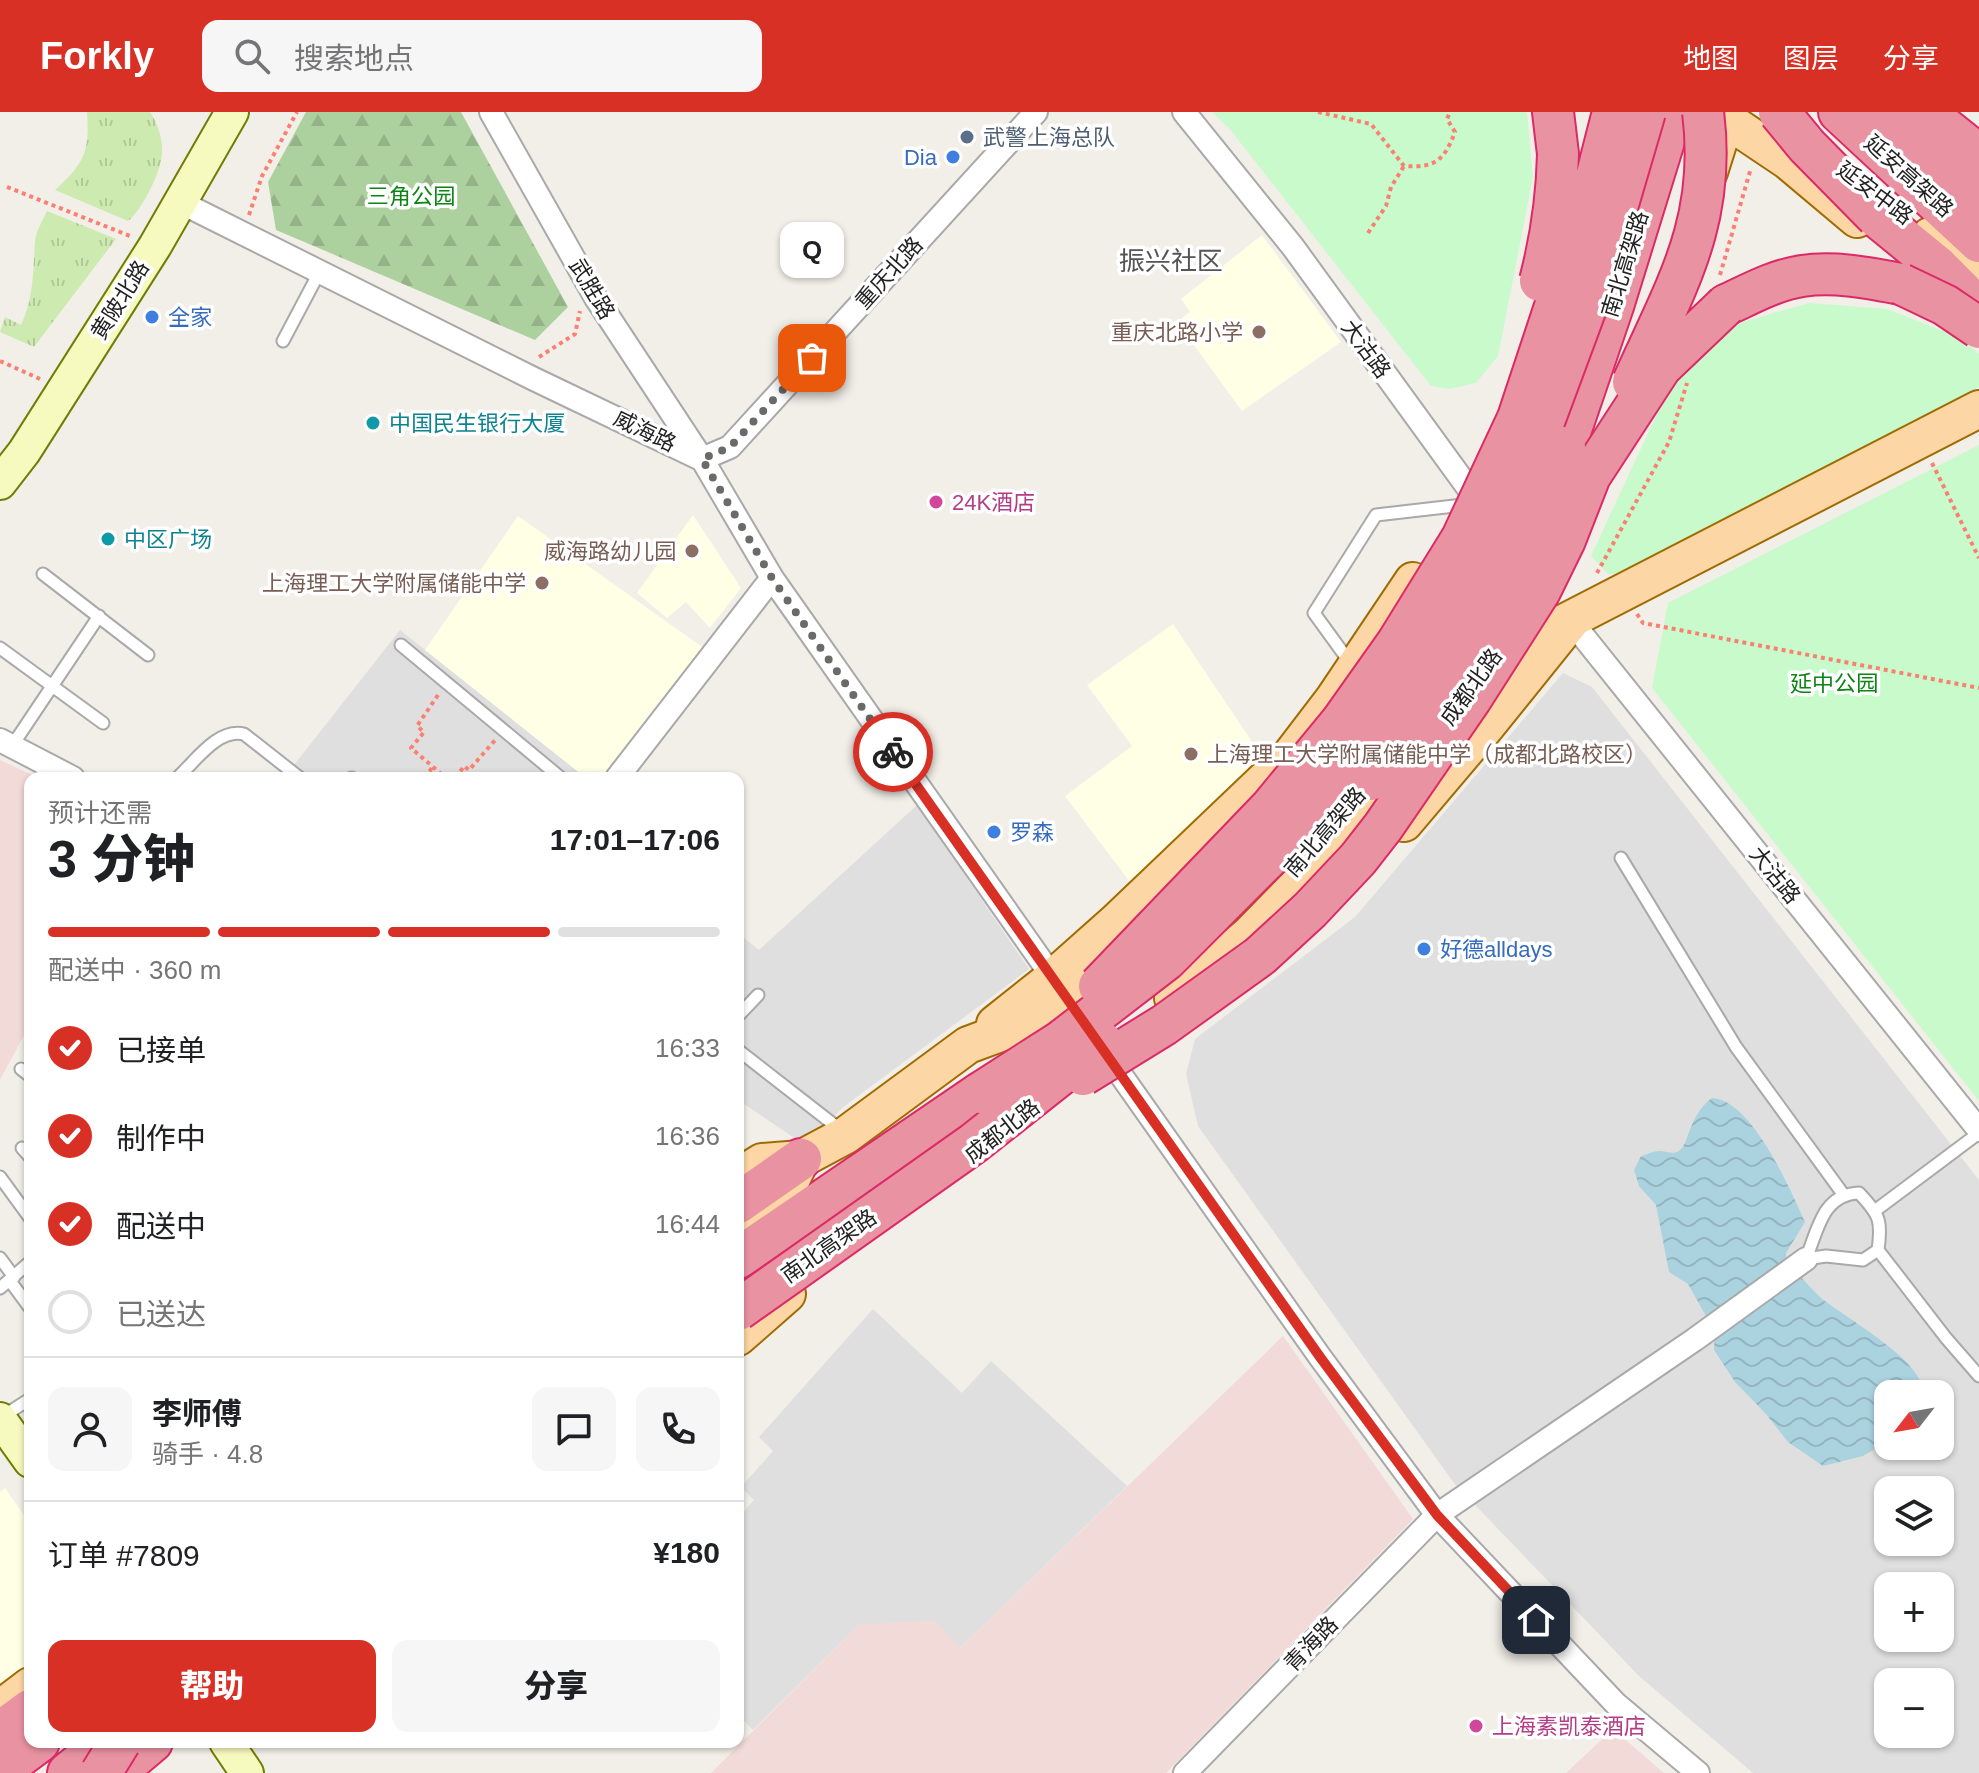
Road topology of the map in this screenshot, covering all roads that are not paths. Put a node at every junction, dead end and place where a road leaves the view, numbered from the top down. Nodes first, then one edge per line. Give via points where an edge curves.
1 (232, 112) edge
2 (491, 112) edge
3 (1036, 112) edge
4 (1184, 112) edge
5 (1553, 112) edge
6 (1613, 112) edge
7 (1645, 112) edge
8 (1654, 112) edge
9 (1673, 112) edge
10 (1766, 112) edge
11 (1779, 112) edge
12 (1839, 112) edge
13 (1884, 112) edge
14 (1894, 112) edge
15 (1718, 114) edge
16 (1938, 114) edge
17 (1979, 133) edge
18 (1979, 155) edge
19 (1979, 194) edge
20 (180, 202) junction
21 (1627, 206) junction
22 (320, 271) junction
23 (1978, 277) edge
24 (1979, 330) edge
25 (283, 341) dead end
26 (1979, 409) edge
27 (1518, 418) junction
28 (702, 459) junction
29 (1590, 476) junction
30 (0, 483) edge
31 (1467, 500) junction
32 (1489, 532) junction
33 (1427, 560) junction
34 (43, 574) dead end
35 (772, 578) junction
36 (1543, 590) junction
37 (99, 616) junction
38 (1571, 621) junction
39 (401, 645) dead end
40 (0, 648) edge
41 (1496, 652) junction
42 (148, 655) dead end
43 (1354, 668) junction
44 (53, 685) junction
45 (103, 723) dead end
46 (1362, 724) junction
47 (1304, 738) junction
48 (6, 743) edge
49 (1417, 759) junction
50 (62, 772) edge
51 (183, 772) edge
52 (292, 772) edge
53 (553, 772) edge
54 (622, 772) edge
55 (1405, 822) junction
56 (1621, 858) dead end
57 (1268, 963) junction
58 (1063, 992) junction
59 (758, 995) dead end
60 (1169, 1001) junction
61 (744, 1010) edge
62 (744, 1055) edge
63 (1111, 1062) junction
64 (980, 1093) junction
65 (1979, 1131) edge
66 (846, 1135) junction
67 (974, 1143) junction
68 (801, 1159) junction
69 (744, 1173) edge
70 (0, 1177) edge
71 (1843, 1194) junction
72 (744, 1199) edge
73 (24, 1210) edge
74 (1876, 1210) junction
75 (744, 1224) edge
76 (1878, 1250) junction
77 (744, 1254) edge
78 (0, 1258) edge
79 (1803, 1261) junction
80 (24, 1267) edge
81 (8, 1282) edge
82 (24, 1301) edge
83 (750, 1308) edge
84 (1979, 1376) edge
85 (24, 1403) edge
86 (0, 1419) edge
87 (24, 1453) edge
88 (1437, 1515) junction
89 (24, 1691) edge
90 (0, 1709) edge
91 (24, 1714) edge
92 (24, 1731) edge
93 (0, 1732) edge
94 (0, 1748) edge
95 (31, 1748) edge
96 (99, 1748) edge
97 (116, 1748) edge
98 (123, 1748) edge
99 (145, 1748) edge
100 (159, 1748) edge
101 (230, 1748) edge
102 (0, 1771) edge
103 (68, 1773) edge
104 (92, 1773) edge
105 (101, 1773) edge
106 (115, 1773) edge
107 (128, 1773) edge
108 (247, 1773) edge
109 (1185, 1773) edge
110 (1698, 1773) edge

1 - 20 street, 黄陂北路
2 - 28 street, 武胜路 via 596,298
3 - 28 street, 重庆北路 via 730,447
4 - 31 street, 大沽路 via 1293,247
5 - 27 highway, bridge via 1556,193 1548,251 1521,357
6 - 27 highway, bridge via 1591,198
7 - 64 highway, 南北高架路, bridge via 1593,289 1543,424 1496,534 1409,681 1347,770 1166,960 1061,1041
8 - 21 main road
9 - 67 highway, 南北高架路, bridge via 1565,447 1527,533 1469,640 1407,733 1353,802 1233,929 1141,1011
10 - 23 main road, 延安中路
11 - 23 highway, bridge via 1877,217 1937,266
12 - 23 highway, 延安高架路
13 - 19 highway, 延安高架路
14 - 19 main road
15 - 24 main road via 1800,171 1931,281
15 - 29 highway, bridge via 1697,232 1685,268
15 - 36 main road, 成都北路 via 1695,216 1593,504
16 - 17 main road
16 - 18 highway
20 - 22 street, 威海路
20 - 30 street, 黄陂北路
21 - 31 main road via 1579,247 1529,382
21 - 32 main road via 1588,337 1536,460
22 - 25 lane
22 - 28 street, 威海路
24 - 29 highway, bridge via 1945,305 1901,284 1853,275 1802,276 1762,288 1726,305 1661,367
26 - 38 main road
27 - 64 highway, bridge via 1462,538 1341,722 1271,807 1103,982
28 - 35 street, 威海路
29 - 67 highway, bridge via 1531,605 1383,827 1329,890 1268,949 1203,998
31 - 32 street, 大沽路
31 - 33 main road
31 - 43 lane via 1376,515 1314,613
32 - 33 main road
32 - 36 street, 大沽路
32 - 46 main road
33 - 43 main road
34 - 37 lane
35 - 54 street
35 - 58 street, 威海路
36 - 41 main road, 成都北路
37 - 42 lane
37 - 44 lane
38 - 41 main road
38 - 55 main road
38 - 65 street, 大沽路
39 - 53 lane
40 - 44 lane
41 - 49 main road, 成都北路
43 - 47 main road
44 - 45 lane
44 - 48 lane
46 - 47 main road
46 - 58 main road via 1315,783 1131,957
47 - 58 main road
48 - 50 street
49 - 55 main road
49 - 60 main road, 成都北路 via 1249,935
51 - 52 lane via 219,738 236,732
55 - 57 main road
56 - 71 lane via 1736,1047
57 - 60 main road
57 - 63 main road
58 - 63 street, 威海路
58 - 66 main road via 968,1045
59 - 61 lane
60 - 63 main road, 成都北路
62 - 66 lane
63 - 83 main road, 成都北路 via 1031,1110
63 - 88 street, 威海路
64 - 77 highway, 南北高架路
65 - 74 lane
66 - 68 main road
67 - 83 highway, 南北高架路, bridge
68 - 69 main road via 762,1162
68 - 72 highway
68 - 75 main road via 785,1193
70 - 73 lane
71 - 74 lane via 1859,1193
71 - 79 lane via 1829,1205
74 - 76 lane via 1881,1226
76 - 79 lane via 1863,1260 1826,1256
76 - 84 lane
78 - 81 lane
79 - 88 street, 青海路
80 - 81 lane
81 - 82 lane
85 - 86 lane
86 - 87 street
88 - 109 street, 青海路
88 - 110 street, 威海路 via 1616,1704
89 - 90 main road
91 - 93 highway
92 - 94 main road
95 - 102 highway
96 - 103 highway
97 - 105 highway, bridge
98 - 104 main road
99 - 106 highway
100 - 107 main road
101 - 108 street

